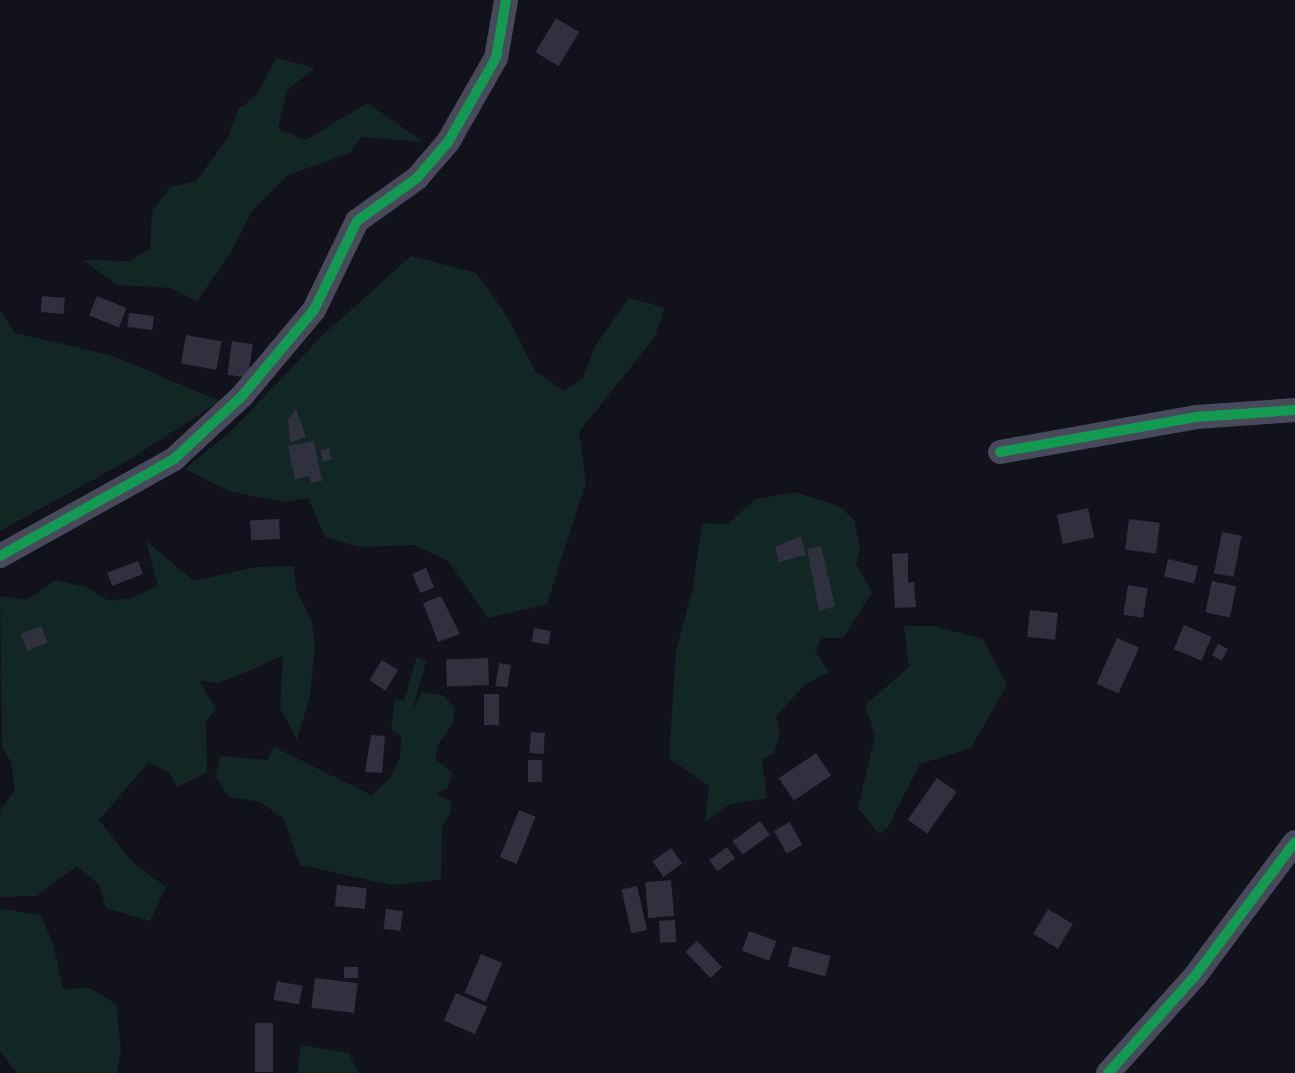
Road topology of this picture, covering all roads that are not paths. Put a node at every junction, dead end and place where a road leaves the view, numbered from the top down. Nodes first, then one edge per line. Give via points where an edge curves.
1 (506, 0) edge
2 (1295, 411) edge
3 (1000, 452) dead end
4 (0, 556) edge
5 (1295, 842) edge
6 (1108, 1073) edge

1 - 4 street via 496,58 448,142 417,178 357,221 314,310 242,396 174,459
2 - 3 street via 1196,417
5 - 6 street via 1195,976

